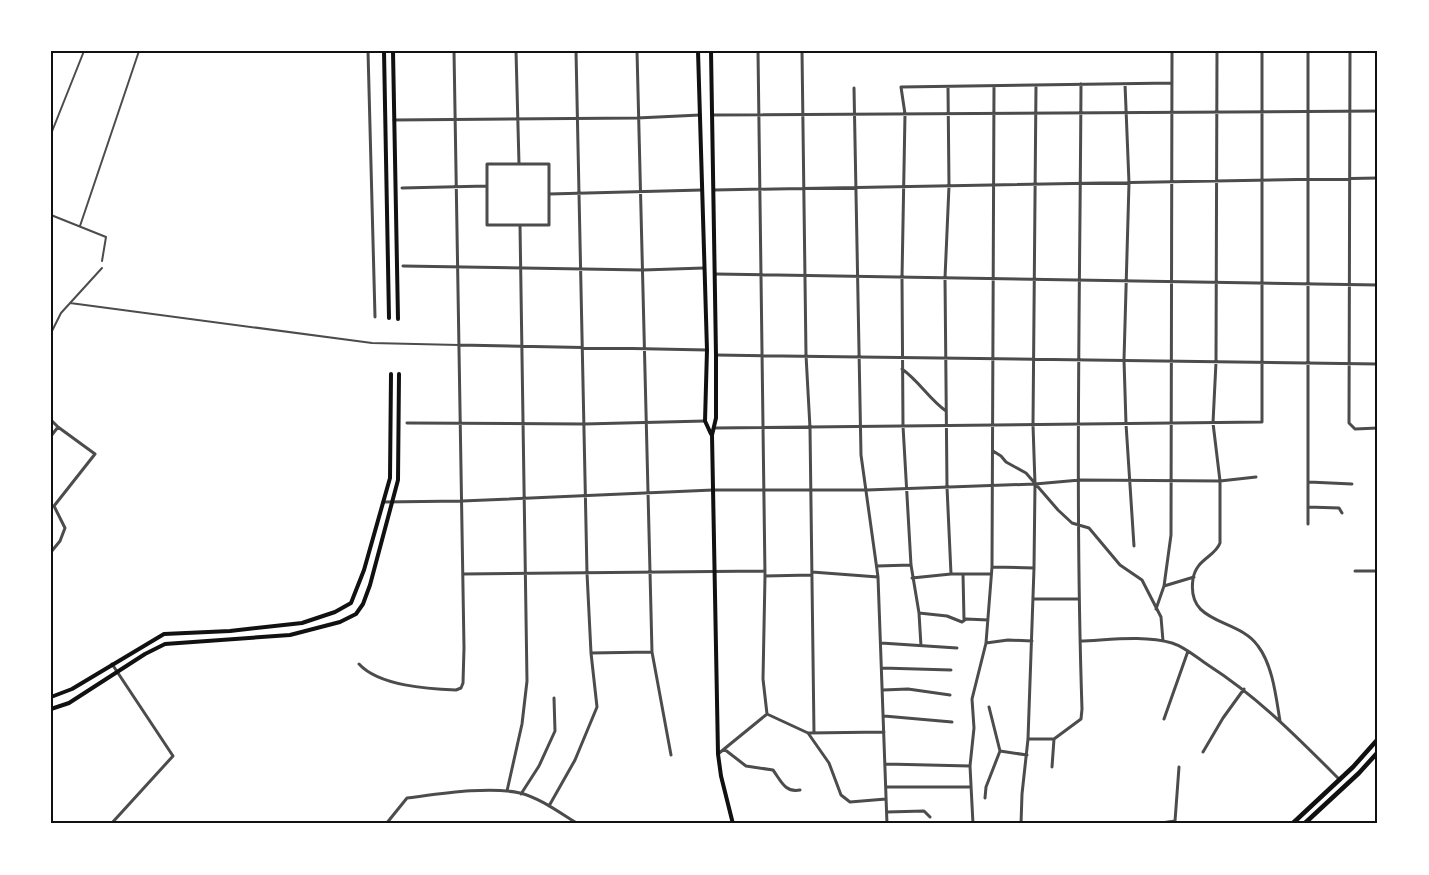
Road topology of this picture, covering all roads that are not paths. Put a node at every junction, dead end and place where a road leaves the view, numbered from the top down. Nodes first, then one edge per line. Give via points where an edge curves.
1 (84, 51) edge
2 (140, 51) edge
3 (368, 51) edge
4 (384, 51) edge
5 (393, 51) edge
6 (454, 51) edge
7 (516, 51) edge
8 (576, 51) edge
9 (637, 51) edge
10 (698, 51) edge
11 (711, 51) edge
12 (758, 51) edge
13 (802, 51) edge
14 (1172, 51) edge
15 (1217, 51) edge
16 (1262, 51) edge
17 (1308, 51) edge
18 (1350, 51) edge
19 (1172, 83) junction
20 (1080, 84) junction
21 (1125, 84) junction
22 (1036, 85) junction
23 (994, 86) junction
24 (948, 87) junction
25 (855, 88) dead end
26 (1262, 111) junction
27 (1308, 111) junction
28 (1349, 111) junction
29 (1378, 111) edge
30 (1080, 112) junction
31 (1125, 112) junction
32 (1172, 112) junction
33 (1216, 112) junction
34 (948, 113) junction
35 (994, 113) junction
36 (1036, 113) junction
37 (803, 114) junction
38 (855, 114) junction
39 (905, 114) junction
40 (700, 115) junction
41 (712, 115) junction
42 (758, 115) junction
43 (518, 118) junction
44 (638, 118) junction
45 (578, 119) junction
46 (394, 120) junction
47 (455, 120) junction
48 (51, 134) edge
49 (519, 164) junction
50 (1378, 178) edge
51 (1349, 179) junction
52 (1262, 180) junction
53 (1308, 180) junction
54 (1216, 181) junction
55 (1172, 182) junction
56 (1129, 183) junction
57 (1035, 184) junction
58 (1080, 184) junction
59 (994, 185) junction
60 (487, 186) junction
61 (949, 186) junction
62 (456, 187) junction
63 (904, 187) junction
64 (402, 188) dead end
65 (856, 188) junction
66 (760, 189) junction
67 (804, 189) junction
68 (702, 190) junction
69 (714, 190) junction
70 (640, 192) junction
71 (579, 193) junction
72 (549, 194) junction
73 (51, 215) edge
74 (520, 225) junction
75 (80, 226) junction
76 (102, 261) dead end
77 (403, 266) dead end
78 (458, 266) junction
79 (521, 267) junction
80 (102, 268) dead end
81 (581, 268) junction
82 (704, 268) junction
83 (643, 270) junction
84 (715, 274) junction
85 (761, 275) junction
86 (805, 276) junction
87 (857, 277) junction
88 (902, 278) junction
89 (945, 278) junction
90 (993, 279) junction
91 (1035, 280) junction
92 (1080, 280) junction
93 (1127, 281) junction
94 (1171, 282) junction
95 (1216, 283) junction
96 (1262, 283) junction
97 (1307, 284) junction
98 (1349, 285) junction
99 (1378, 285) edge
100 (70, 303) junction
101 (375, 317) dead end
102 (389, 318) dead end
103 (398, 319) dead end
104 (51, 333) edge
105 (459, 345) junction
106 (522, 348) junction
107 (582, 349) junction
108 (644, 350) junction
109 (707, 350) junction
110 (762, 354) junction
111 (716, 355) junction
112 (806, 355) junction
113 (858, 356) junction
114 (902, 357) junction
115 (946, 357) junction
116 (993, 358) junction
117 (1034, 359) junction
118 (1080, 360) junction
119 (1124, 360) junction
120 (1171, 361) junction
121 (1216, 362) junction
122 (1262, 362) junction
123 (1307, 363) junction
124 (1349, 364) junction
125 (1378, 364) edge
126 (902, 369) junction
127 (391, 374) dead end
128 (399, 374) dead end
129 (946, 412) junction
130 (51, 420) edge
131 (646, 421) junction
132 (705, 421) junction
133 (407, 423) dead end
134 (1171, 423) junction
135 (1213, 423) junction
136 (460, 424) junction
137 (523, 424) junction
138 (584, 424) junction
139 (1079, 424) junction
140 (1126, 424) junction
141 (992, 425) junction
142 (1033, 425) junction
143 (903, 426) junction
144 (946, 426) junction
145 (58, 427) junction
146 (859, 427) junction
147 (707, 428) junction
148 (714, 428) junction
149 (763, 428) junction
150 (810, 428) junction
151 (1378, 429) edge
152 (712, 435) junction
153 (51, 436) edge
154 (993, 451) junction
155 (1256, 477) dead end
156 (1080, 480) junction
157 (1130, 481) junction
158 (1171, 481) junction
159 (1220, 481) junction
160 (1308, 482) junction
161 (1035, 484) junction
162 (1352, 484) dead end
163 (993, 485) junction
164 (947, 487) junction
165 (906, 488) junction
166 (713, 490) junction
167 (764, 490) junction
168 (811, 490) junction
169 (867, 490) junction
170 (648, 492) junction
171 (585, 495) junction
172 (524, 498) junction
173 (51, 501) edge
174 (462, 501) junction
175 (383, 502) junction
176 (393, 503) junction
177 (1308, 507) junction
178 (53, 508) edge
179 (1342, 513) dead end
180 (1308, 524) dead end
181 (1080, 526) junction
182 (1134, 546) dead end
183 (51, 552) edge
184 (911, 565) junction
185 (877, 566) junction
186 (992, 567) junction
187 (1034, 568) junction
188 (1355, 570) dead end
189 (714, 571) junction
190 (764, 571) junction
191 (1378, 571) edge
192 (649, 572) junction
193 (587, 573) junction
194 (812, 573) junction
195 (463, 574) junction
196 (525, 574) junction
197 (951, 574) junction
198 (963, 574) junction
199 (992, 574) junction
200 (765, 576) junction
201 (878, 576) junction
202 (1194, 577) junction
203 (912, 578) junction
204 (1164, 586) junction
205 (1034, 599) junction
206 (1079, 599) junction
207 (1156, 609) junction
208 (919, 614) junction
209 (964, 620) junction
210 (988, 620) junction
211 (1032, 641) junction
212 (1080, 641) junction
213 (1163, 641) junction
214 (881, 643) junction
215 (986, 643) junction
216 (921, 646) junction
217 (957, 648) dead end
218 (1188, 651) junction
219 (652, 652) junction
220 (591, 653) junction
221 (112, 664) junction
222 (359, 664) dead end
223 (882, 668) junction
224 (951, 670) dead end
225 (118, 672) junction
226 (1244, 689) junction
227 (883, 690) junction
228 (950, 695) dead end
229 (51, 697) edge
230 (554, 698) dead end
231 (989, 707) dead end
232 (51, 709) edge
233 (768, 714) junction
234 (884, 716) junction
235 (1164, 718) dead end
236 (1281, 721) junction
237 (952, 722) dead end
238 (885, 732) junction
239 (808, 733) junction
240 (814, 733) junction
241 (1028, 739) junction
242 (1054, 739) junction
243 (1378, 739) edge
244 (724, 749) junction
245 (1000, 751) junction
246 (1203, 752) dead end
247 (1378, 752) edge
248 (718, 754) junction
249 (1027, 754) junction
250 (671, 756) dead end
251 (886, 764) junction
252 (970, 766) junction
253 (1052, 767) dead end
254 (1179, 767) dead end
255 (1340, 780) junction
256 (886, 787) junction
257 (971, 787) junction
258 (800, 790) dead end
259 (507, 792) junction
260 (521, 794) junction
261 (985, 798) dead end
262 (886, 799) junction
263 (549, 806) junction
264 (887, 812) junction
265 (930, 817) dead end
266 (1175, 820) junction
267 (111, 824) edge
268 (386, 824) edge
269 (578, 824) edge
270 (733, 824) edge
271 (887, 824) edge
272 (973, 824) edge
273 (1021, 824) edge
274 (1154, 824) edge
275 (1179, 824) edge
276 (1292, 824) edge
277 (1304, 824) edge

1 - 48 street
2 - 75 street
3 - 101 street
4 - 102 main road
5 - 46 main road
6 - 47 street
7 - 43 street
8 - 45 street
9 - 44 street
10 - 40 main road
11 - 41 main road
12 - 42 street
13 - 37 street
14 - 19 street
15 - 33 street
16 - 26 street
17 - 27 street
18 - 28 street
19 - 21 street
19 - 32 street
20 - 21 street
20 - 22 street
20 - 30 street
21 - 31 street
22 - 23 street
22 - 36 street
23 - 24 street
23 - 35 street
24 - 34 street
24 - 39 street via 900,87
25 - 38 street
26 - 27 street
26 - 33 street
26 - 52 street
27 - 28 street
27 - 53 street
28 - 29 street
28 - 51 street
30 - 31 street
30 - 36 street
30 - 58 street
31 - 32 street
31 - 56 street
32 - 33 street
32 - 55 street
33 - 54 street
34 - 35 street
34 - 39 street
34 - 61 street
35 - 36 street
35 - 59 street
36 - 57 street
37 - 38 street
37 - 42 street
37 - 67 street
38 - 39 street
38 - 65 street
39 - 63 street
40 - 44 street
40 - 68 main road
41 - 42 street
41 - 69 main road
42 - 66 street
43 - 45 street
43 - 47 street
43 - 49 street
44 - 45 street
44 - 70 street
45 - 71 street
46 - 47 street
46 - 103 main road
47 - 62 street
49 - 60 street via 487,164
49 - 72 street via 549,164
50 - 51 street
51 - 53 street
51 - 98 street
52 - 53 street
52 - 54 street
52 - 96 street
53 - 97 street
54 - 55 street
54 - 95 street
55 - 56 street
55 - 94 street
56 - 58 street
56 - 93 street
57 - 58 street
57 - 59 street
57 - 91 street
58 - 92 street
59 - 61 street
59 - 90 street
60 - 62 street
60 - 74 street via 487,225
61 - 63 street
61 - 89 street
62 - 64 street
62 - 78 street
63 - 65 street
63 - 88 street
65 - 67 street
65 - 87 street
66 - 67 street
66 - 69 street
66 - 85 street
67 - 86 street
68 - 70 street
68 - 82 main road
69 - 84 main road
70 - 71 street
70 - 83 street
71 - 72 street
71 - 81 street
72 - 74 street via 549,225
73 - 75 street
74 - 79 street
75 - 76 street via 106,237
77 - 78 street
78 - 79 street
78 - 105 street
79 - 81 street
79 - 106 street
80 - 100 street
81 - 83 street
81 - 107 street
82 - 83 street
82 - 109 main road
83 - 108 street
84 - 85 street
84 - 111 main road
85 - 86 street
85 - 110 street
86 - 87 street
86 - 112 street
87 - 88 street
87 - 113 street
88 - 89 street
88 - 114 street
89 - 90 street
89 - 115 street
90 - 91 street
90 - 116 street
91 - 92 street
91 - 117 street
92 - 93 street
92 - 118 street
93 - 94 street
93 - 119 street
94 - 95 street
94 - 120 street
95 - 96 street
95 - 121 street
96 - 97 street
96 - 122 street
97 - 98 street
97 - 123 street
98 - 99 street
98 - 124 street
100 - 104 street
100 - 105 street via 372,343
105 - 106 street
105 - 136 street
106 - 107 street
106 - 137 street
107 - 108 street
107 - 138 street
108 - 109 street
108 - 131 street
109 - 132 main road
110 - 111 street
110 - 112 street
110 - 149 street
111 - 148 main road
112 - 113 street
112 - 150 street
113 - 114 street
113 - 146 street
114 - 115 street
114 - 126 street
115 - 116 street
115 - 129 street
116 - 117 street
116 - 141 street
117 - 118 street
117 - 142 street
118 - 119 street
118 - 139 street
119 - 120 street
119 - 140 street
120 - 121 street
120 - 134 street
121 - 122 street
121 - 135 street
122 - 123 street
122 - 135 street via 1262,422
123 - 124 street
123 - 160 street
124 - 125 street
124 - 151 street via 1348,423 1355,429
126 - 129 street
126 - 143 street
127 - 175 main road via 391,465
128 - 176 main road via 399,470
129 - 144 street
130 - 145 street
131 - 132 street
131 - 138 street
131 - 170 street
132 - 147 main road
133 - 136 street
134 - 135 street
134 - 140 street
134 - 158 street
135 - 159 street
136 - 137 street
136 - 174 street
137 - 138 street
137 - 172 street
138 - 171 street
139 - 140 street
139 - 142 street
139 - 156 street
140 - 157 street
141 - 142 street
141 - 144 street
141 - 154 street
142 - 161 street
143 - 144 street
143 - 146 street
143 - 165 street
144 - 164 street
145 - 153 street
145 - 178 street via 95,454
146 - 150 street
146 - 169 street
147 - 148 street
147 - 152 main road
148 - 149 street
148 - 152 main road
149 - 150 street
149 - 167 street
150 - 168 street
152 - 166 main road
154 - 161 street
154 - 163 street
155 - 159 street
156 - 157 street
156 - 161 street
156 - 181 street
157 - 158 street
157 - 182 street
158 - 159 street
158 - 204 street via 1171,535
159 - 202 street via 1220,546 1202,562
160 - 162 street
160 - 177 street
161 - 163 street
161 - 181 street via 1058,510
161 - 187 street
163 - 164 street
163 - 186 street
164 - 165 street
164 - 197 street
165 - 169 street
165 - 184 street
166 - 167 street
166 - 170 street
166 - 189 main road
167 - 168 street
167 - 190 street
168 - 169 street
168 - 194 street
169 - 185 street
170 - 171 street
170 - 192 street
171 - 172 street
171 - 193 street
172 - 174 street
172 - 196 street
173 - 178 street
174 - 176 street
174 - 195 street
175 - 176 street
175 - 221 main road via 357,592 344,609 302,623 169,633
176 - 225 main road via 370,585 356,614 290,635 165,644
177 - 179 street via 1340,508
177 - 180 street
178 - 183 street via 65,528
181 - 206 street
181 - 207 street via 1091,530 1120,566 1142,580
184 - 185 street
184 - 203 street
185 - 201 street
186 - 187 street
186 - 199 street
187 - 205 street
188 - 191 street
189 - 190 street
189 - 192 street
189 - 248 main road
190 - 200 street
192 - 193 street
192 - 219 street
193 - 196 street
193 - 220 street
194 - 200 street
194 - 201 street
194 - 240 street
195 - 196 street
195 - 222 street via 461,688 416,688 370,673
196 - 259 street via 526,689
197 - 198 street
197 - 203 street
198 - 199 street
198 - 209 street
199 - 210 street
200 - 233 street via 763,679
201 - 214 street
202 - 204 street
202 - 236 street via 1193,599 1197,607 1246,634 1260,648
203 - 208 street
204 - 207 street
205 - 206 street
205 - 211 street
206 - 212 street
207 - 213 street via 1161,617
208 - 209 street
208 - 216 street
209 - 210 street
210 - 215 street
211 - 215 street
211 - 241 street
212 - 213 street
212 - 242 street via 1081,719
213 - 218 street
214 - 216 street
214 - 223 street
215 - 252 street via 972,699
216 - 217 street
218 - 226 street
218 - 235 street
219 - 220 street
219 - 250 street
220 - 263 street via 597,707 575,760
221 - 225 street
221 - 229 main road
223 - 224 street
223 - 227 street
225 - 232 main road via 69,703
225 - 267 street via 173,756
226 - 236 street
226 - 246 street
227 - 228 street
227 - 234 street
230 - 260 street via 555,731
231 - 245 street
233 - 239 street
233 - 244 street
234 - 237 street
234 - 238 street
236 - 255 street
238 - 240 street
238 - 251 street
239 - 240 street
239 - 262 street via 829,763 845,800
241 - 242 street
241 - 249 street
242 - 253 street
243 - 255 main road
244 - 248 street
244 - 258 street via 746,766 773,770 786,789
245 - 249 street
245 - 261 street
247 - 277 main road
248 - 270 main road
249 - 273 street
251 - 252 street
251 - 256 street
252 - 257 street
254 - 266 street
255 - 276 main road
256 - 257 street
256 - 262 street
257 - 272 street
259 - 260 street
259 - 268 street via 455,792 407,798
260 - 263 street
262 - 264 street
263 - 269 street
264 - 265 street via 924,812
264 - 271 street
266 - 274 street
266 - 275 street

